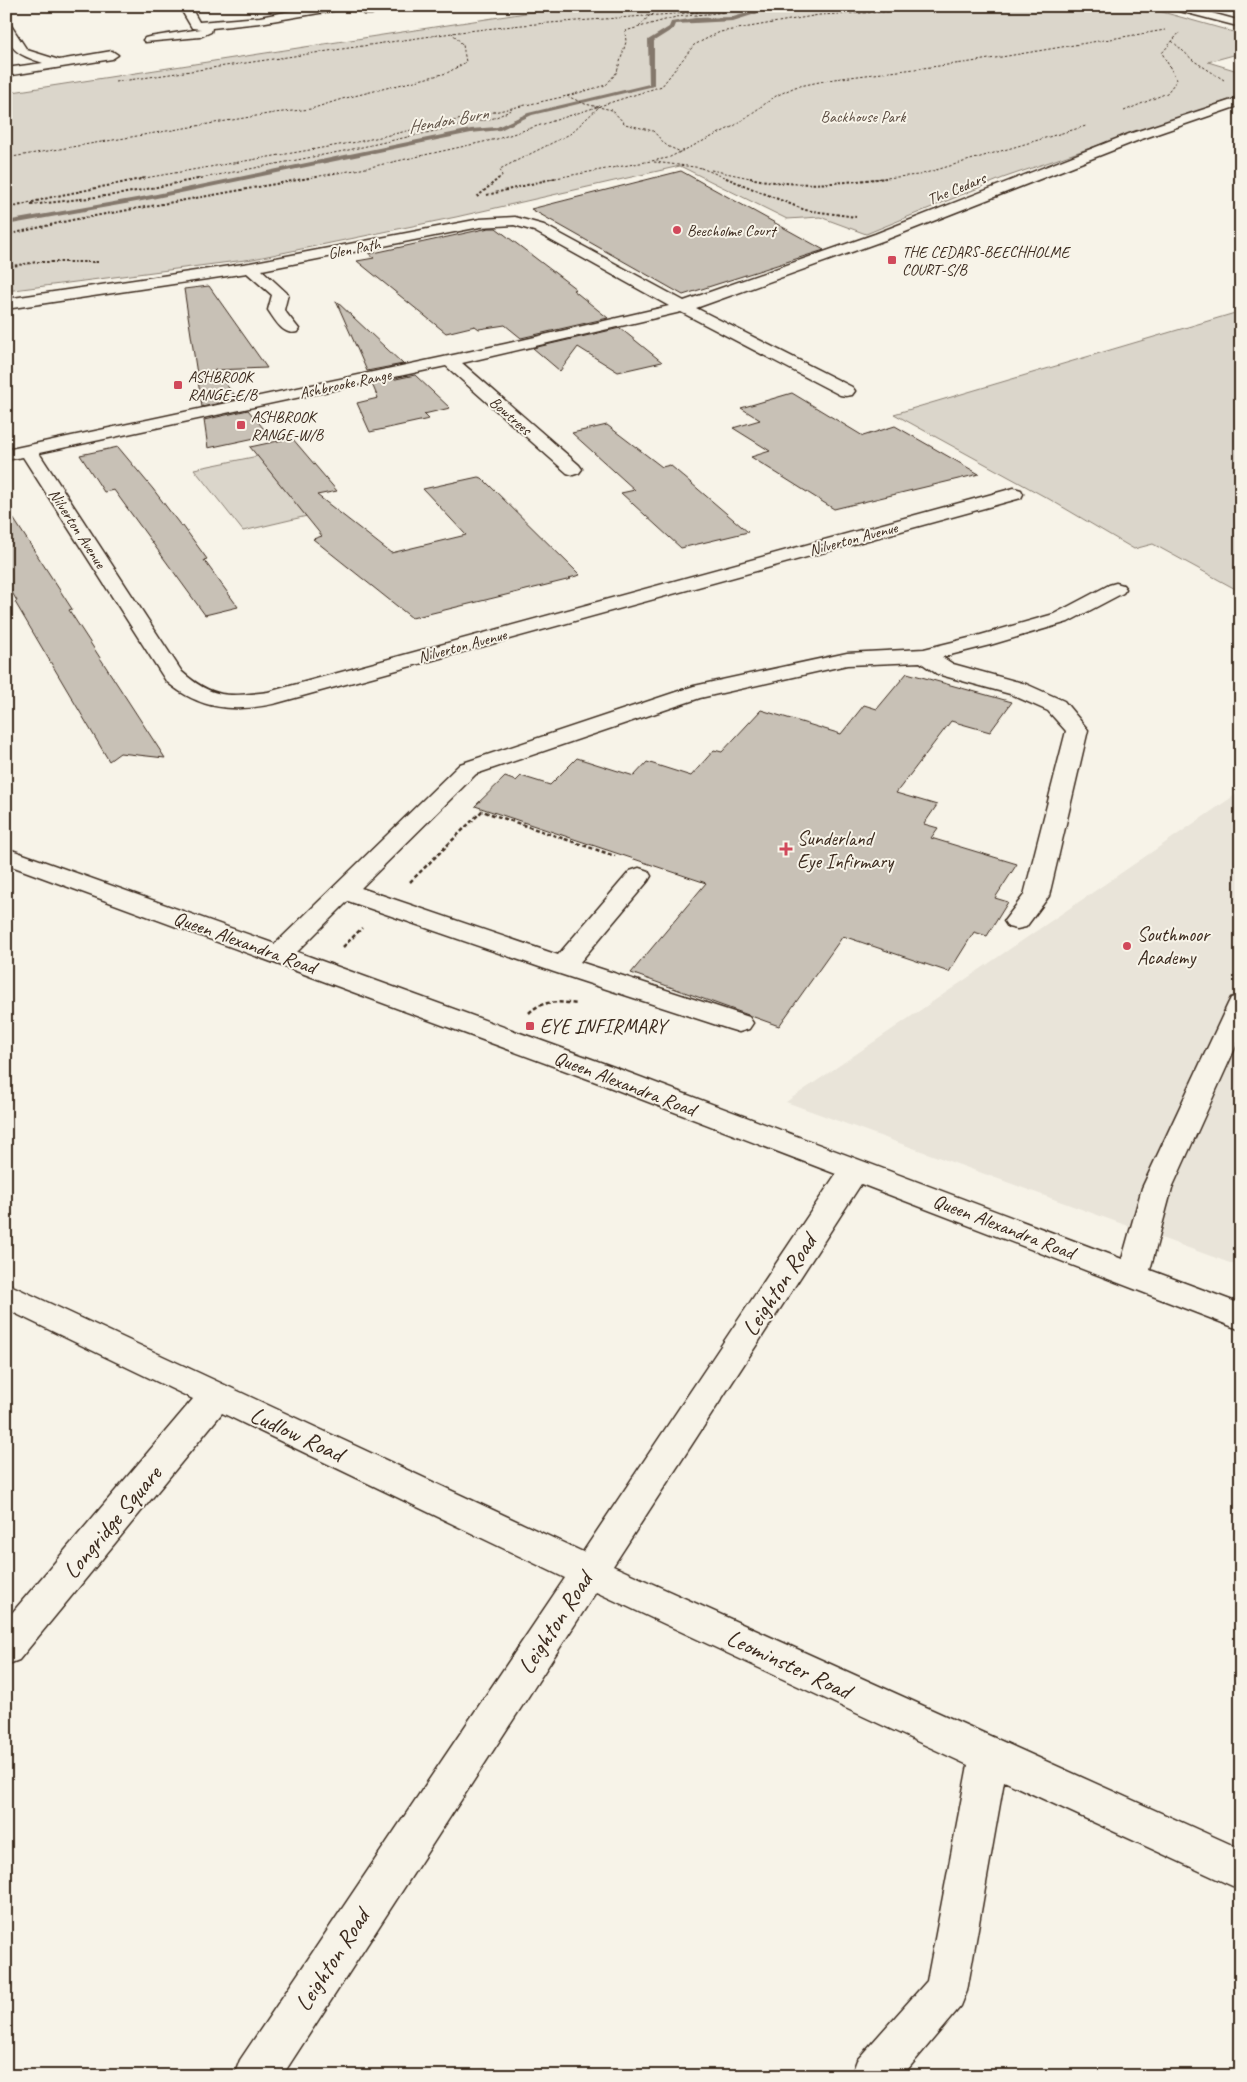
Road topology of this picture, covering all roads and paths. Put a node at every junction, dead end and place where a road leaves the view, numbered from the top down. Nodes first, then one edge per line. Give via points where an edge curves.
1 (184, 6) edge
2 (343, 6) edge
3 (671, 6) edge
4 (766, 6) edge
5 (957, 6) edge
6 (1172, 6) edge
7 (1203, 6) edge
8 (724, 8) junction
9 (700, 12) junction
10 (706, 14) junction
11 (649, 16) junction
12 (1241, 16) edge
13 (1214, 17) junction
14 (1241, 24) edge
15 (6, 26) edge
16 (206, 26) junction
17 (1180, 26) junction
18 (639, 27) junction
19 (452, 33) junction
20 (149, 40) dead end
21 (1172, 41) junction
22 (112, 55) dead end
23 (57, 64) junction
24 (6, 72) edge
25 (882, 74) junction
26 (888, 78) dead end
27 (113, 83) dead end
28 (1231, 84) dead end
29 (567, 96) junction
30 (1241, 101) edge
31 (600, 106) junction
32 (518, 108) junction
33 (1120, 112) dead end
34 (1093, 124) dead end
35 (6, 158) edge
36 (649, 162) dead end
37 (700, 168) junction
38 (477, 198) dead end
39 (25, 206) junction
40 (6, 209) edge
41 (859, 218) dead end
42 (6, 235) edge
43 (250, 268) junction
44 (6, 304) edge
45 (683, 307) junction
46 (292, 329) dead end
47 (450, 361) junction
48 (846, 391) dead end
49 (28, 451) junction
50 (6, 455) edge
51 (573, 469) dead end
52 (1014, 494) dead end
53 (1116, 589) dead end
54 (924, 654) junction
55 (6, 855) edge
56 (619, 857) dead end
57 (639, 876) dead end
58 (344, 891) junction
59 (386, 905) junction
60 (1017, 921) dead end
61 (279, 955) junction
62 (563, 966) junction
63 (320, 970) junction
64 (579, 1004) dead end
65 (1241, 1004) edge
66 (739, 1023) dead end
67 (516, 1042) junction
68 (855, 1170) junction
69 (1132, 1275) junction
70 (6, 1295) edge
71 (1241, 1317) edge
72 (217, 1395) junction
73 (588, 1572) junction
74 (6, 1648) edge
75 (989, 1755) junction
76 (1241, 1870) edge
77 (256, 2076) edge
78 (873, 2076) edge

1 - 16 street via 196,26
2 - 16 street
3 - 11 path
4 - 8 path
5 - 31 path via 820,15 720,32 694,45 662,86
6 - 13 street
7 - 12 street
8 - 9 path via 704,7
8 - 10 path via 725,12
9 - 10 path
9 - 11 path
10 - 18 path via 676,17
11 - 18 path
11 - 19 path
13 - 14 street
13 - 17 path
15 - 23 street via 23,52
16 - 20 street via 208,30 200,34
17 - 21 path via 1180,32
17 - 25 path via 1050,50
18 - 29 path via 625,31 626,42 617,72 606,85
19 - 27 path
19 - 35 path via 462,45 466,62 447,73 311,109
21 - 28 path via 1194,61
21 - 33 path via 1162,53 1177,80 1167,93
22 - 23 street
23 - 24 street
25 - 26 path
25 - 31 path via 795,87 776,96 734,126 682,152 667,146 654,132 625,124 612,110
29 - 31 path
29 - 32 path
30 - 45 street, The Cedars via 1134,137 880,237
31 - 38 path via 570,134 500,170 502,176
31 - 42 path via 497,139 361,170 72,220
32 - 39 path via 318,149 114,184
32 - 39 path via 494,118 344,151 120,194
34 - 37 path via 920,175 827,184 777,184
36 - 37 path
37 - 41 path via 805,210
39 - 40 path
43 - 44 street, Glen Path
43 - 45 street, Glen Path via 480,223 515,221 539,228
43 - 46 street via 280,294 276,310
45 - 47 street, Ashbrooke Range
45 - 48 street, Glen Path
47 - 49 street, Ashbrooke Range
47 - 51 street, Bowtrees
49 - 50 street, Ashbrooke Range
49 - 52 street, Nilverton Avenue via 174,676 189,690 224,702 269,698
53 - 54 street via 1061,618
54 - 58 street via 847,659 694,693 468,769
54 - 60 street via 945,669 1018,689 1056,706 1077,730 1036,896
55 - 61 street, Queen Alexandra Road
56 - 59 path via 482,812
57 - 62 street
58 - 59 street
58 - 61 street
59 - 62 street
59 - 63 path
61 - 63 street, Queen Alexandra Road
62 - 66 street
63 - 67 street, Queen Alexandra Road
64 - 67 path via 543,1002 533,1007 520,1023 530,1026
65 - 69 street via 1157,1188
67 - 68 street, Queen Alexandra Road
68 - 69 street, Queen Alexandra Road
68 - 73 street, Leighton Road
69 - 71 street, Queen Alexandra Road
70 - 72 street, Ludlow Road
72 - 73 street, Ludlow Road
72 - 74 street, Longridge Square
73 - 75 street, Leominster Road
73 - 77 street, Leighton Road
75 - 76 street, Leominster Road
75 - 78 street via 946,1991

